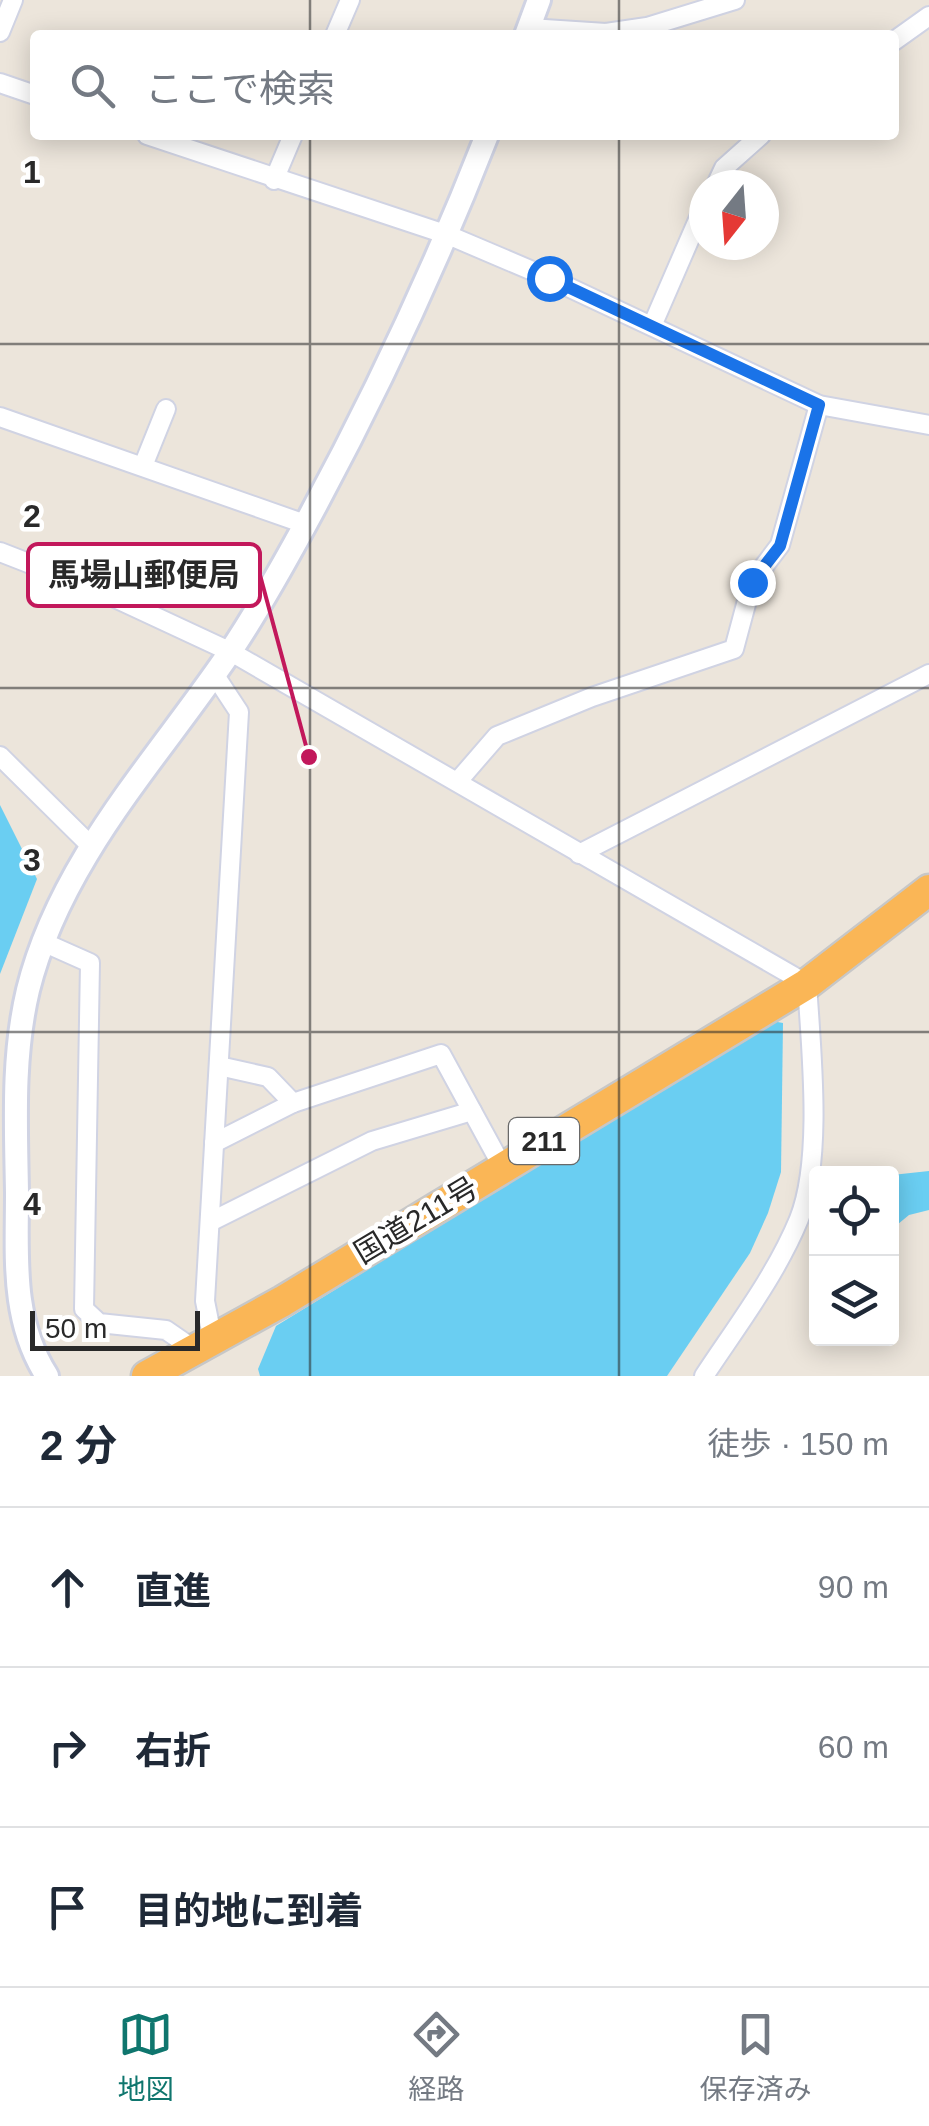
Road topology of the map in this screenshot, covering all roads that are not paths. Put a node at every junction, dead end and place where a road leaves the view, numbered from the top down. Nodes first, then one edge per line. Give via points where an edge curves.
1 (13, 0) edge
2 (350, 0) edge
3 (540, 0) edge
4 (735, 0) edge
5 (929, 16) edge
6 (337, 30) edge
7 (527, 30) edge
8 (624, 30) edge
9 (0, 32) edge
10 (899, 37) edge
11 (0, 83) edge
12 (30, 93) edge
13 (161, 140) edge
14 (291, 140) edge
15 (485, 140) edge
16 (755, 140) edge
17 (723, 170) edge
18 (274, 180) junction
19 (448, 235) junction
20 (689, 241) edge
21 (652, 326) junction
22 (819, 405) junction
23 (166, 409) dead end
24 (0, 416) edge
25 (929, 425) edge
26 (143, 466) junction
27 (306, 524) junction
28 (0, 552) edge
29 (230, 652) junction
30 (214, 674) junction
31 (929, 674) edge
32 (0, 756) edge
33 (458, 780) junction
34 (91, 846) junction
35 (580, 854) junction
36 (929, 890) edge
37 (46, 943) junction
38 (807, 984) junction
39 (219, 1066) junction
40 (293, 1104) junction
41 (472, 1110) junction
42 (214, 1143) junction
43 (502, 1166) junction
44 (210, 1222) junction
45 (204, 1345) junction
46 (46, 1376) edge
47 (147, 1376) edge
48 (704, 1376) edge

1 - 9 street
2 - 6 street
3 - 7 street
4 - 8 street
5 - 10 street
11 - 12 street
13 - 18 street
14 - 18 street
15 - 19 street
16 - 17 street
18 - 19 street
19 - 21 street
19 - 27 street
20 - 21 street
21 - 22 street
22 - 25 street
22 - 33 street via 780,546 752,582 734,649 497,736
23 - 26 street
24 - 26 street
26 - 27 street
27 - 29 street
28 - 29 street via 100,590
29 - 30 street
29 - 33 street
30 - 34 street
30 - 39 street via 239,712
31 - 35 street
32 - 34 street
33 - 35 street
34 - 37 street
35 - 38 street
36 - 38 highway, 国道211号 / 211
37 - 45 street via 90,962 84,1309 100,1323 166,1330
37 - 46 street via 28,989 16,1084 17,1304
38 - 43 highway, 国道211号 / 211
38 - 48 street via 809,1180 800,1217
39 - 40 street via 268,1077
39 - 42 street
40 - 41 street via 441,1054
40 - 42 street
41 - 43 street
41 - 44 street via 372,1141
42 - 44 street
43 - 45 highway, 国道211号 / 211
44 - 45 street
45 - 47 highway, 国道211号 / 211

